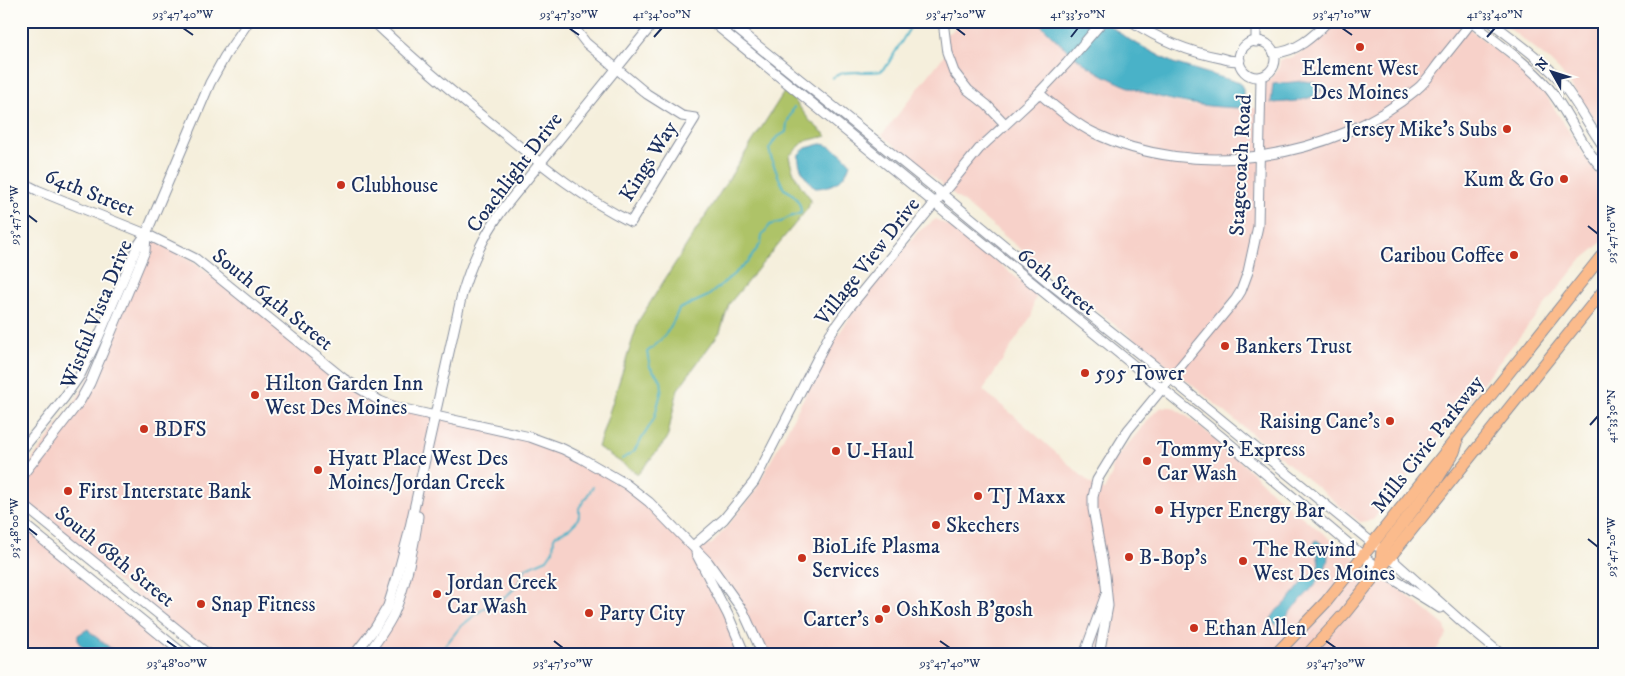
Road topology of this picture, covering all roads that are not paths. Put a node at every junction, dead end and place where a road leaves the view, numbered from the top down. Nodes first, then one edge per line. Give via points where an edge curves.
1 (250, 21) edge
2 (373, 21) edge
3 (569, 21) edge
4 (655, 21) edge
5 (711, 21) edge
6 (727, 21) edge
7 (943, 21) edge
8 (1103, 21) edge
9 (1131, 21) edge
10 (1256, 21) edge
11 (1328, 21) edge
12 (1490, 21) edge
13 (1471, 22) edge
14 (1256, 42) junction
15 (1274, 53) junction
16 (1240, 60) junction
17 (616, 69) junction
18 (1261, 77) junction
19 (1039, 93) junction
20 (1005, 124) junction
21 (1604, 147) edge
22 (1259, 155) junction
23 (540, 163) junction
24 (1604, 170) edge
25 (21, 182) edge
26 (942, 194) junction
27 (935, 203) junction
28 (146, 234) junction
29 (1604, 253) edge
30 (1604, 290) edge
31 (1170, 378) junction
32 (1162, 388) junction
33 (436, 416) junction
34 (21, 451) edge
35 (21, 477) edge
36 (420, 483) junction
37 (21, 503) edge
38 (21, 522) edge
39 (693, 546) junction
40 (1381, 550) junction
41 (1363, 556) junction
42 (1380, 569) junction
43 (1107, 592) junction
44 (1461, 621) junction
45 (185, 655) edge
46 (209, 655) edge
47 (354, 655) edge
48 (366, 655) edge
49 (745, 655) edge
50 (763, 655) edge
51 (1084, 655) edge
52 (1098, 655) edge
53 (1275, 655) edge
54 (1307, 655) edge
55 (1502, 655) edge

1 - 28 street, Wistful Vista Drive via 210,84
2 - 23 street via 420,65
3 - 17 street via 586,43
4 - 17 street, Coachlight Drive
5 - 27 street, 60th Street
6 - 26 street, 60th Street
7 - 20 street via 946,53 954,72 968,90
8 - 19 street, Village View Drive
9 - 16 street via 1162,39 1198,53
10 - 14 street
11 - 15 street via 1299,46
12 - 21 street via 1555,75
13 - 22 street via 1424,83 1392,107 1337,136 1291,151
13 - 24 street via 1546,85
14 - 15 street via 1266,44
14 - 16 street via 1245,47
15 - 18 street via 1274,66
16 - 18 street via 1245,72
17 - 23 street, Coachlight Drive
17 - 23 street, Kings Way via 669,110 695,118 631,222 578,192
18 - 22 street, Stagecoach Road
19 - 20 street, Village View Drive
19 - 22 street via 1072,120 1093,132 1149,152 1199,158
20 - 26 street, Village View Drive via 979,149
22 - 31 street, Stagecoach Road via 1258,226 1243,287
23 - 33 street, Coachlight Drive via 497,217 472,262
25 - 28 street, 64th Street
26 - 27 street, Village View Drive
26 - 31 street, 60th Street
27 - 32 street, 60th Street
27 - 39 street, Village View Drive via 866,285 830,334 747,492 724,519
28 - 33 street, South 64th Street via 196,259 351,384 395,407
28 - 34 street, Wistful Vista Drive via 137,247 80,375
28 - 35 street, Wistful Vista Drive via 145,251 90,383 80,401
29 - 40 main road, Mills Civic Parkway via 1460,432
30 - 40 main road, Mills Civic Parkway
31 - 32 street, Stagecoach Road
31 - 40 street, 60th Street
32 - 41 street, 60th Street
32 - 43 street, Stagecoach Road via 1116,448 1098,480 1093,497
33 - 36 street, Coachlight Drive
33 - 39 street, South 64th Street via 530,437 581,458 626,484 649,502
36 - 47 street, Coachlight Drive via 388,606
36 - 48 street, Coachlight Drive via 415,538 394,612
37 - 46 street, South 68th Street
38 - 45 street, South 68th Street
39 - 49 street, South 64th Street
39 - 50 street, South 64th Street via 743,611
40 - 41 main road, Mills Civic Parkway
40 - 42 main road
40 - 44 street, 60th Street
41 - 42 street, 60th Street
41 - 53 main road, Mills Civic Parkway via 1326,602
42 - 44 street, 60th Street
42 - 54 main road
43 - 51 street
43 - 52 street, Stagecoach Road via 1108,606
44 - 55 street

